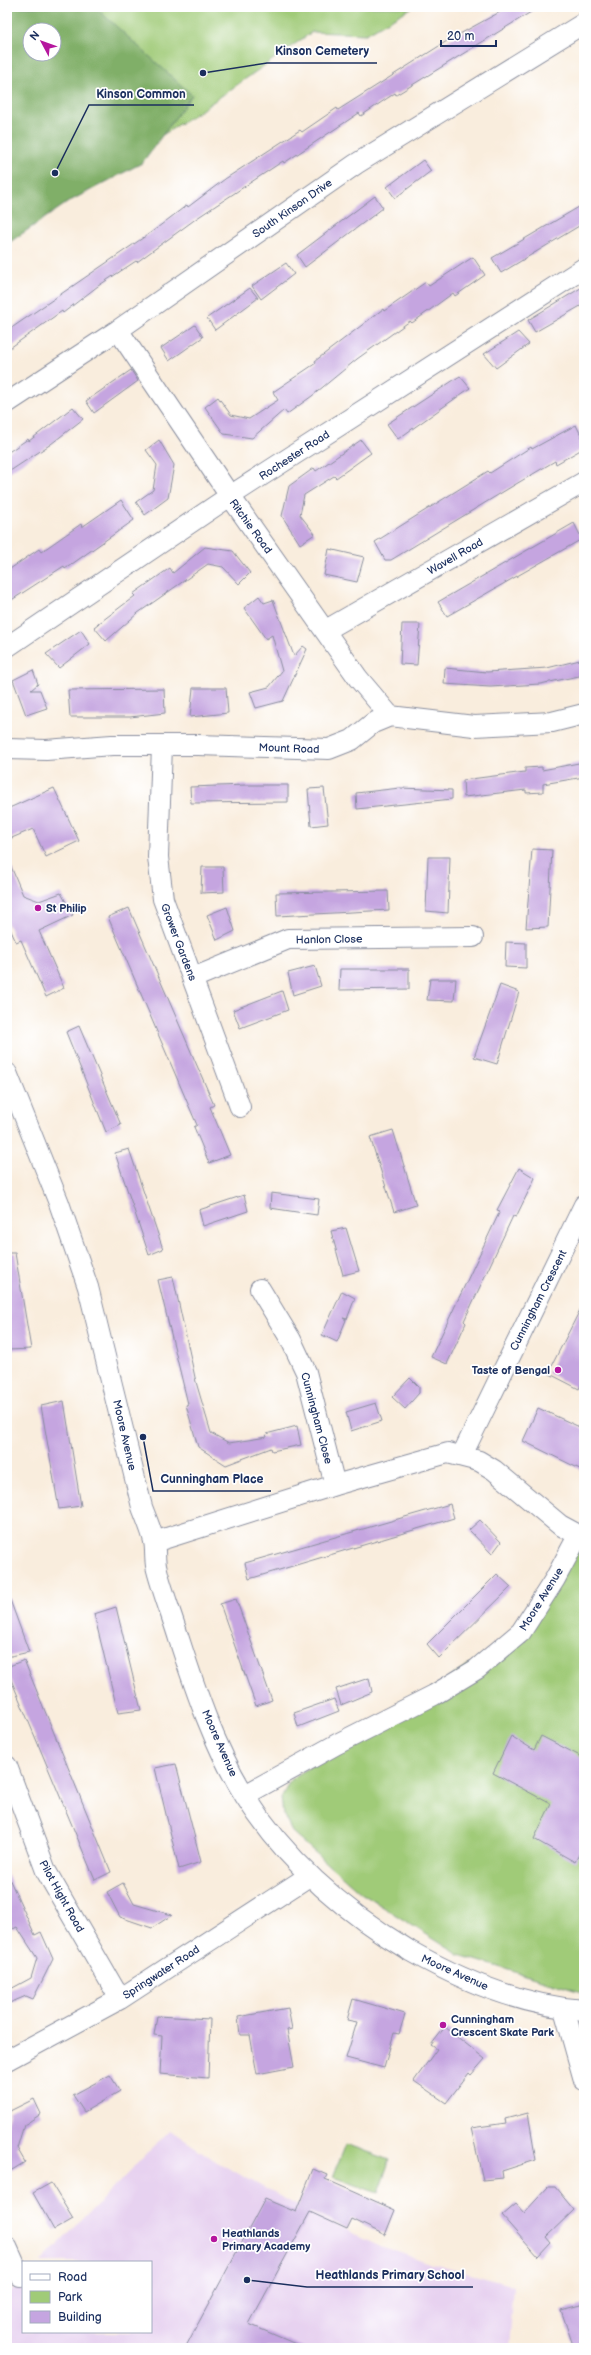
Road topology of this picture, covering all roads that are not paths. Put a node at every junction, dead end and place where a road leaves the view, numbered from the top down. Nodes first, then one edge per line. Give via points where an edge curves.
1 (584, 23) edge
2 (584, 268) edge
3 (118, 330) junction
4 (7, 403) edge
5 (584, 482) edge
6 (230, 496) junction
7 (326, 630) junction
8 (7, 647) edge
9 (584, 714) edge
10 (390, 716) junction
11 (162, 746) junction
12 (7, 749) edge
13 (473, 937) dead end
14 (193, 978) junction
15 (7, 1072) edge
16 (240, 1107) dead end
17 (584, 1205) edge
18 (260, 1289) dead end
19 (462, 1455) junction
20 (335, 1485) junction
21 (581, 1537) edge
22 (154, 1542) junction
23 (7, 1766) edge
24 (245, 1795) junction
25 (309, 1876) junction
26 (120, 1999) junction
27 (564, 2009) junction
28 (584, 2010) edge
29 (7, 2060) edge
30 (584, 2080) edge
31 (7, 2247) edge
32 (20, 2276) dead end

1 - 3 street, South Kinson Drive via 356,164
2 - 6 street, Rochester Road
3 - 4 street, South Kinson Drive
3 - 6 street, Ritchie Road
5 - 7 street, Wavell Road
6 - 7 street, Ritchie Road
6 - 8 street, Rochester Road
7 - 10 street, Ritchie Road via 358,678
9 - 10 street via 552,722 474,726
10 - 11 street, Mount Road via 373,723 352,740 329,749
11 - 12 street, Mount Road
11 - 14 street, Grower Gardens via 158,857 163,900
13 - 14 street, Hanlon Close via 288,939
14 - 16 street, Grower Gardens
15 - 22 street, Moore Avenue via 59,1203 88,1287 142,1507
17 - 19 street, Cunningham Crescent
18 - 20 street, Cunningham Close via 291,1340 306,1372
19 - 20 street via 448,1453 433,1456
19 - 21 street via 494,1470 560,1525
20 - 22 street
21 - 24 street, Moore Avenue via 521,1632 477,1669 434,1695
22 - 24 street, Moore Avenue via 156,1568 192,1678 223,1754
23 - 26 street, Pilot Hight Road via 46,1871
24 - 25 street, Moore Avenue via 267,1827
25 - 26 street, Springwater Road
25 - 27 street, Moore Avenue via 346,1908 385,1936 430,1962 521,1999
26 - 29 street, Springwater Road
27 - 28 street, Moore Avenue
27 - 30 street
31 - 32 street

